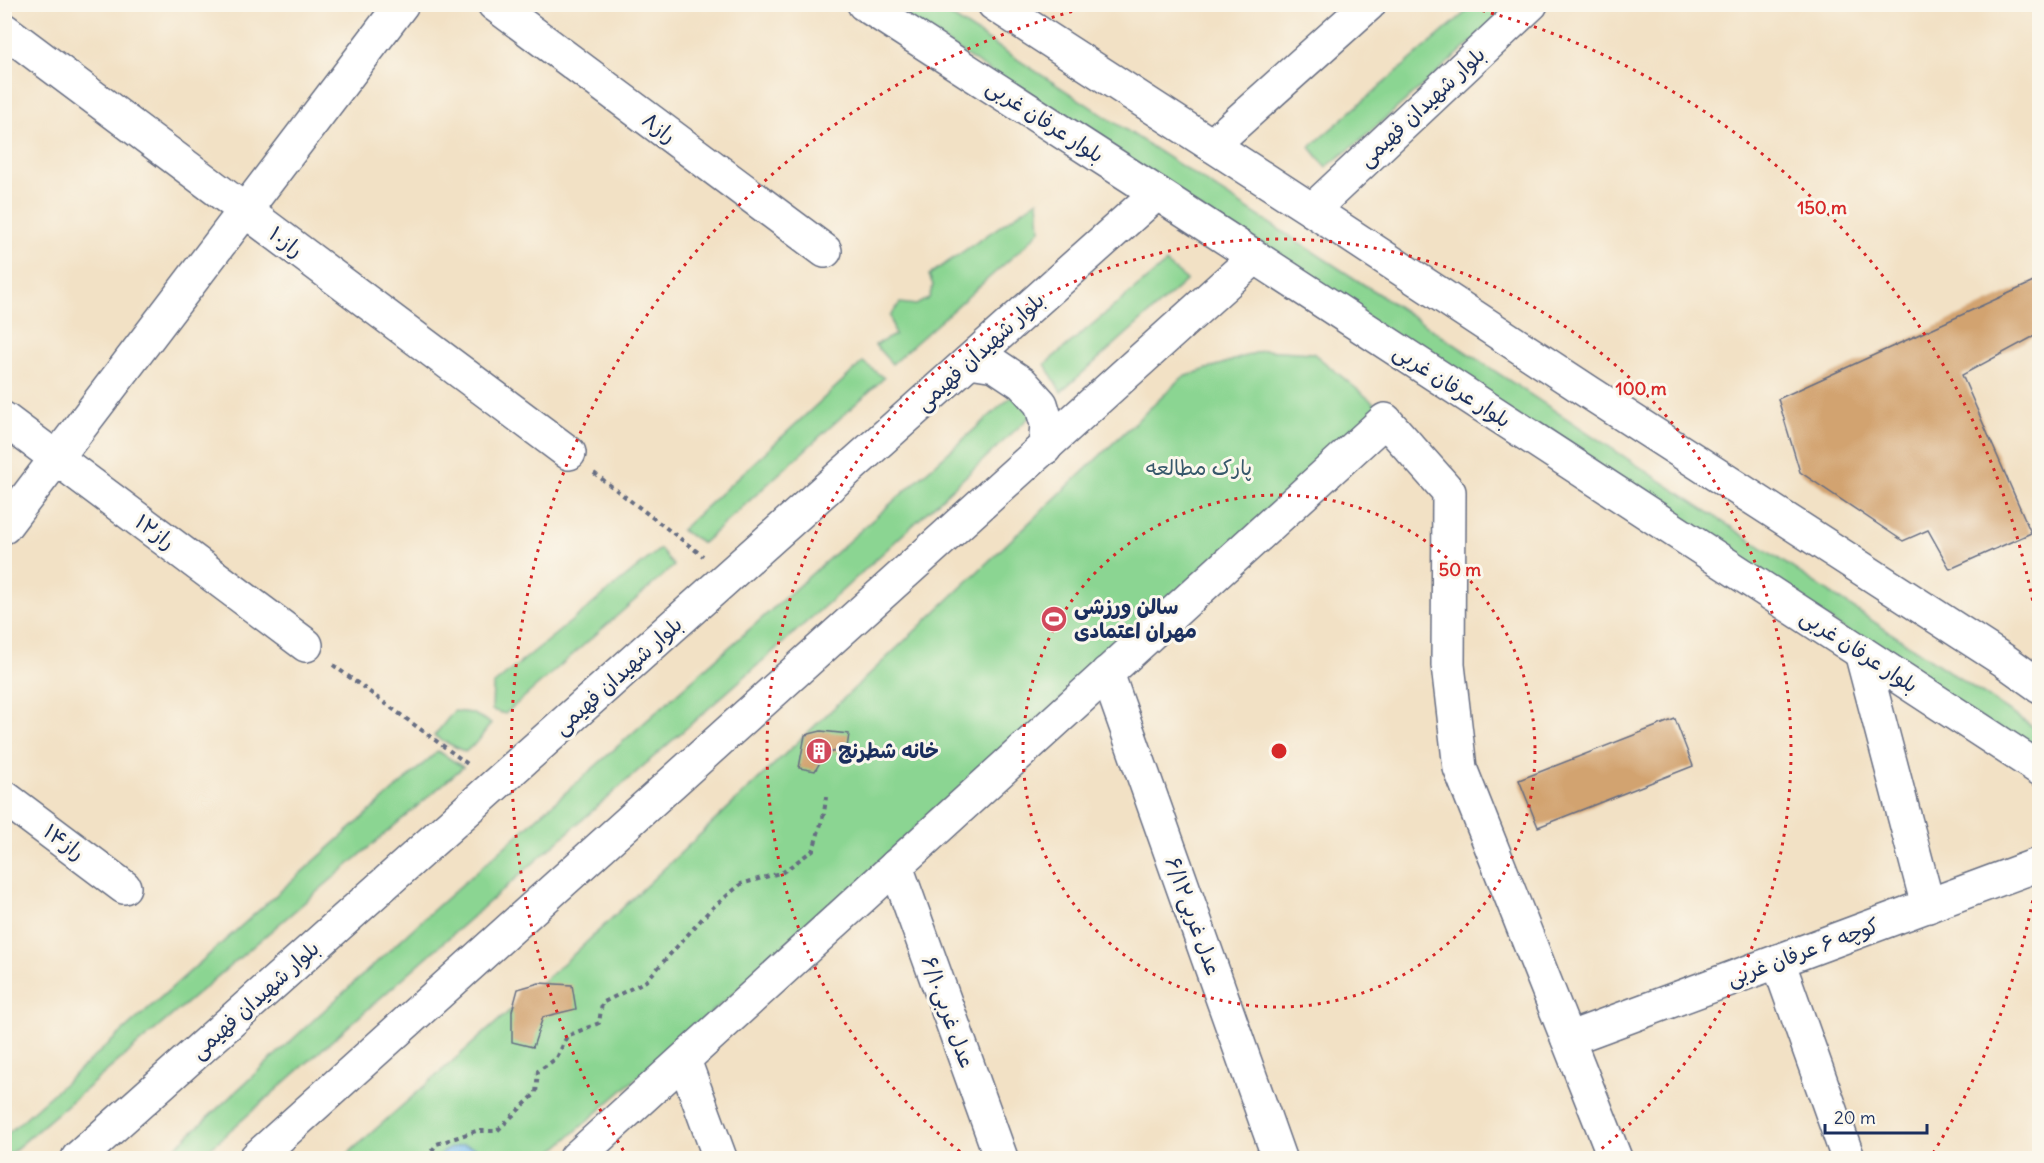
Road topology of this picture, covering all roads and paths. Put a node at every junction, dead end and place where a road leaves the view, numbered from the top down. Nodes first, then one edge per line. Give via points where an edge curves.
1 (402, 4) edge
2 (494, 4) edge
3 (864, 4) edge
4 (994, 4) edge
5 (1369, 4) edge
6 (1531, 4) edge
7 (4, 30) edge
8 (1212, 145) junction
9 (1157, 194) junction
10 (1312, 210) junction
11 (245, 211) junction
12 (825, 251) dead end
13 (1254, 258) junction
14 (970, 361) junction
15 (4, 419) edge
16 (1045, 448) junction
17 (568, 453) joint
18 (57, 458) junction
19 (4, 527) edge
20 (729, 576) junction
21 (306, 645) joint
22 (1861, 652) junction
23 (1107, 674) junction
24 (2040, 686) edge
25 (2040, 769) edge
26 (496, 785) junction
27 (4, 797) edge
28 (826, 797) dead end
29 (2040, 864) edge
30 (896, 866) junction
31 (124, 887) dead end
32 (1928, 906) junction
33 (1778, 961) junction
34 (1568, 1039) junction
35 (684, 1060) junction
36 (78, 1158) edge
37 (256, 1158) edge
38 (426, 1158) edge
39 (576, 1158) edge
40 (720, 1158) edge
41 (1001, 1158) edge
42 (1279, 1158) edge
43 (1615, 1158) edge
44 (1848, 1158) edge

1 - 11 street
2 - 12 street, راز۸
3 - 9 street, بلوار عرفان غربی
4 - 8 street
5 - 8 street
6 - 10 street, بلوار شهیدان فهیمی
7 - 11 street, راز۱۰
8 - 10 street
9 - 13 street, بلوار عرفان غربی
9 - 14 street, بلوار شهیدان فهیمی
10 - 24 street
11 - 17 street, راز۱۰
11 - 18 street
13 - 16 street
13 - 22 street, بلوار عرفان غربی
14 - 16 street via 995,365 1022,383 1041,404 1047,424
14 - 20 street, بلوار شهیدان فهیمی
15 - 18 street, راز۱۲
16 - 37 street
17 - 20 path
18 - 19 street
18 - 21 street, راز۱۲
20 - 26 street, بلوار شهیدان فهیمی
21 - 26 path
22 - 25 street, بلوار عرفان غربی
22 - 32 street
23 - 30 street
23 - 34 street via 1384,420 1449,492 1448,665 1460,768
23 - 42 street, ۶/۱۲عدل غربی
26 - 36 street, بلوار شهیدان فهیمی
27 - 31 street, راز۱۴
28 - 38 path via 813,850 783,872 741,884 710,910 646,981 602,1003 599,1023 567,1036 557,1058 538,1071 536,1093 497,1131 476,1131 437,1144
29 - 32 street, کوچه ۶ عرفان غربی
30 - 35 street
30 - 41 street, ۶/۱۰عدل غربی
32 - 33 street, کوچه ۶ عرفان غربی
33 - 34 street, کوچه ۶ عرفان غربی
33 - 44 street
34 - 43 street
35 - 39 street
35 - 40 street

